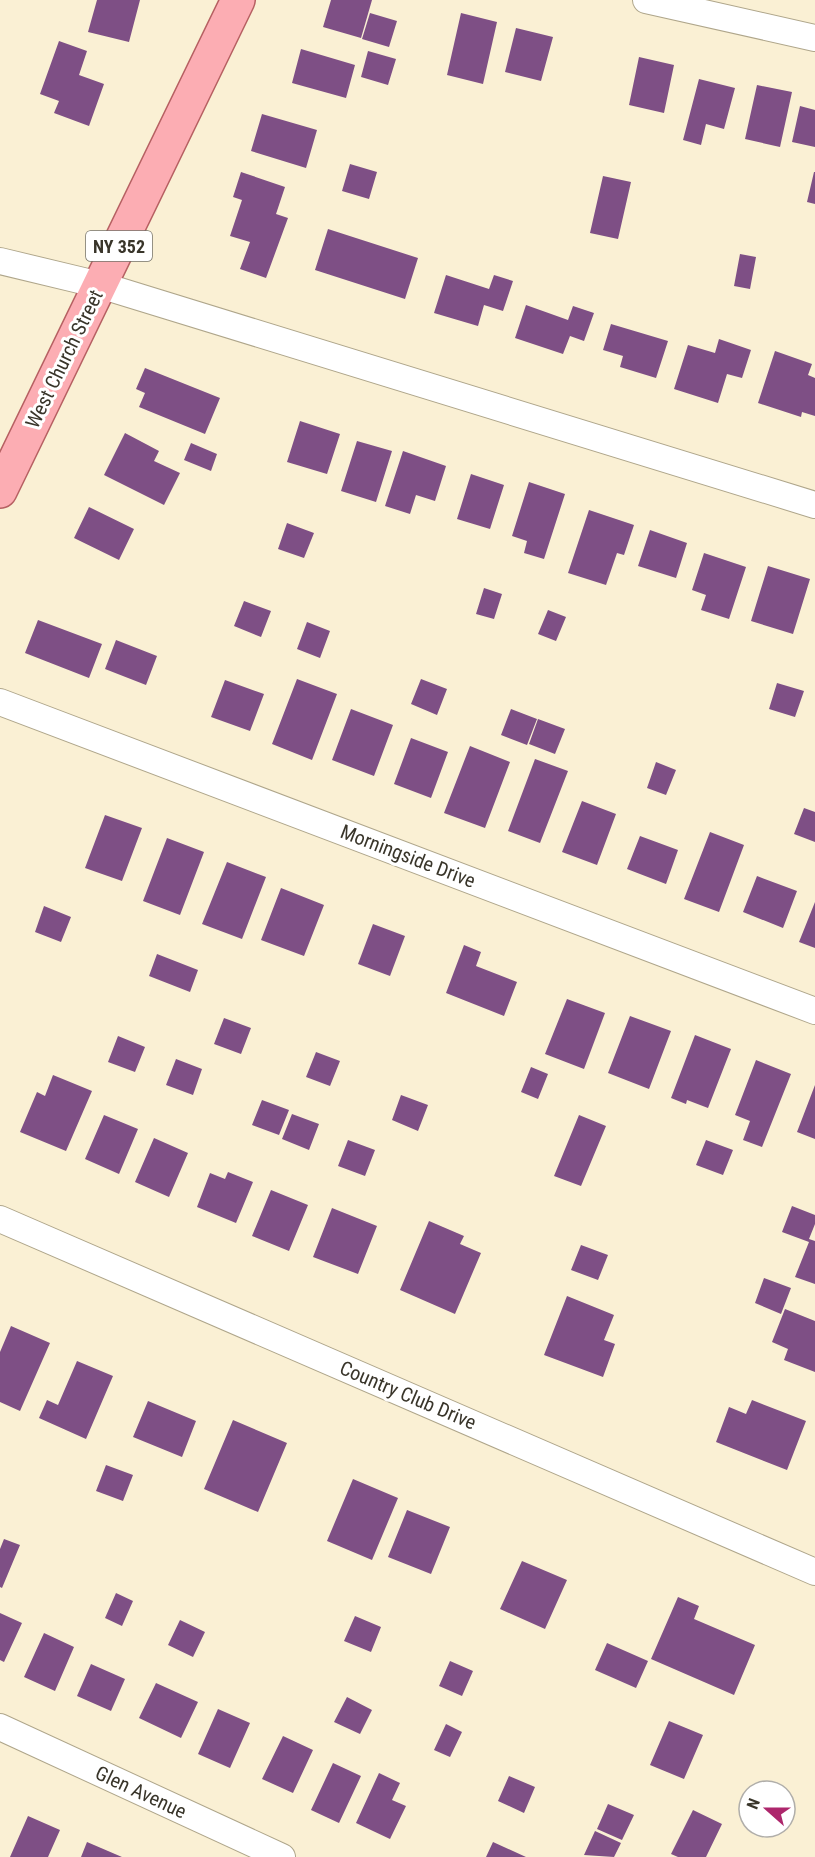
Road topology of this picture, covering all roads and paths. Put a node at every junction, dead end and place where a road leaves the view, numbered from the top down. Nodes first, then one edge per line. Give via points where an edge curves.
1 (238, 0) edge
2 (646, 0) edge
3 (815, 38) edge
4 (0, 261) edge
5 (100, 285) junction
6 (0, 491) edge
7 (815, 505) edge
8 (0, 702) edge
9 (815, 1011) edge
10 (0, 1219) edge
11 (815, 1572) edge
12 (0, 1727) edge
13 (282, 1857) edge

1 - 5 main road, West Church Street / NY 352
2 - 3 street
4 - 5 street
5 - 6 main road, West Church Street / NY 352
5 - 7 street
8 - 9 street, Morningside Drive
10 - 11 street, Country Club Drive
12 - 13 street, Glen Avenue

